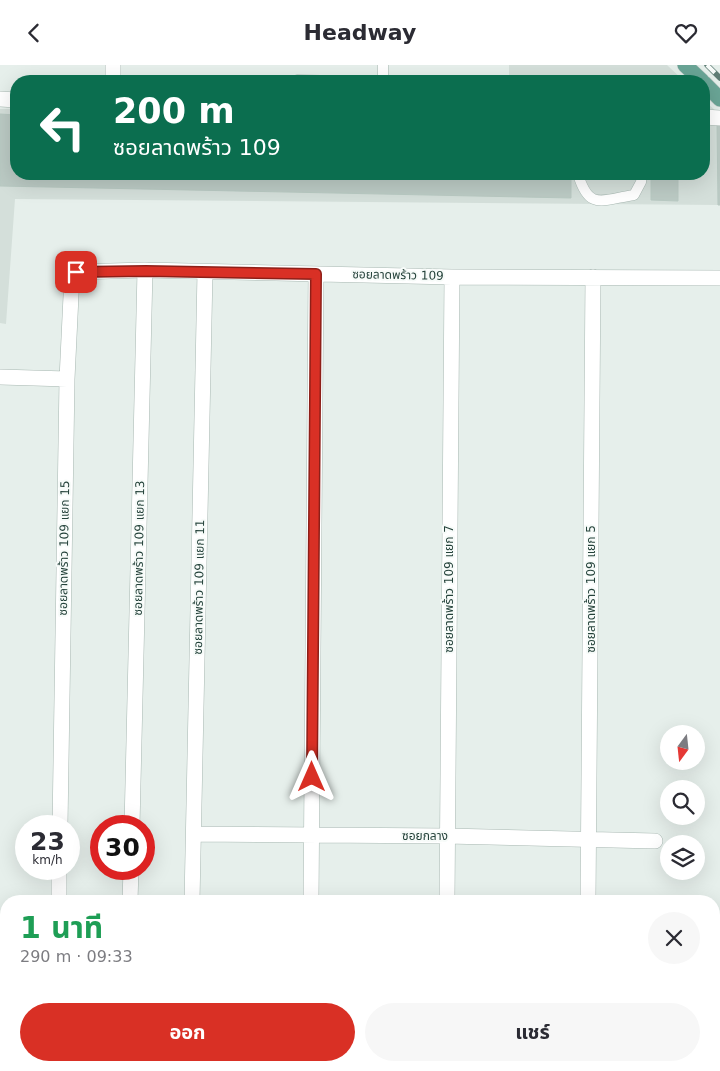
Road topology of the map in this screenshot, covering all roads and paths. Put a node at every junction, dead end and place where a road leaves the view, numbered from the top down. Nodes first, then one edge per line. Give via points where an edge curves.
1 (685, 65) edge
2 (696, 75) edge
3 (710, 89) edge
4 (720, 99) edge
5 (580, 180) edge
6 (642, 180) edge
7 (146, 271) junction
8 (76, 272) joint
9 (205, 272) junction
10 (316, 274) junction
11 (452, 277) junction
12 (593, 277) junction
13 (720, 278) edge
14 (0, 377) edge
15 (67, 379) junction
16 (60, 815) edge
17 (132, 815) edge
18 (194, 834) junction
19 (312, 835) junction
20 (447, 836) junction
21 (589, 840) junction
22 (656, 841) dead end
23 (59, 880) edge
24 (131, 880) edge
25 (59, 895) edge
26 (130, 895) edge
27 (192, 895) edge
28 (311, 895) edge
29 (447, 895) edge
30 (588, 895) edge

1 - 2 main road
3 - 4 main road
5 - 6 lane via 588,197 596,201 634,195
7 - 8 street, ซอยลาดพร้าว 109
7 - 9 street, ซอยลาดพร้าว 109
7 - 17 street, ซอยลาดพร้าว 109 แยก 13
8 - 15 street, ซอยลาดพร้าว 109 แยก 15 via 71,281
9 - 10 street, ซอยลาดพร้าว 109
9 - 18 street, ซอยลาดพร้าว 109 แยก 11
10 - 11 street, ซอยลาดพร้าว 109
10 - 19 street
11 - 12 street, ซอยลาดพร้าว 109
11 - 20 street, ซอยลาดพร้าว 109 แยก 7
12 - 13 street, ซอยลาดพร้าว 109
12 - 21 street, ซอยลาดพร้าว 109 แยก 5
14 - 15 street
15 - 16 street, ซอยลาดพร้าว 109 แยก 15
18 - 19 street, ซอยกลาง
18 - 27 street, ซอยลาดพร้าว 109 แยก 11
19 - 20 street, ซอยกลาง
19 - 28 street
20 - 21 street, ซอยกลาง
20 - 29 street, ซอยลาดพร้าว 109 แยก 7
21 - 22 street, ซอยกลาง
21 - 30 street, ซอยลาดพร้าว 109 แยก 5
23 - 25 street
24 - 26 street

